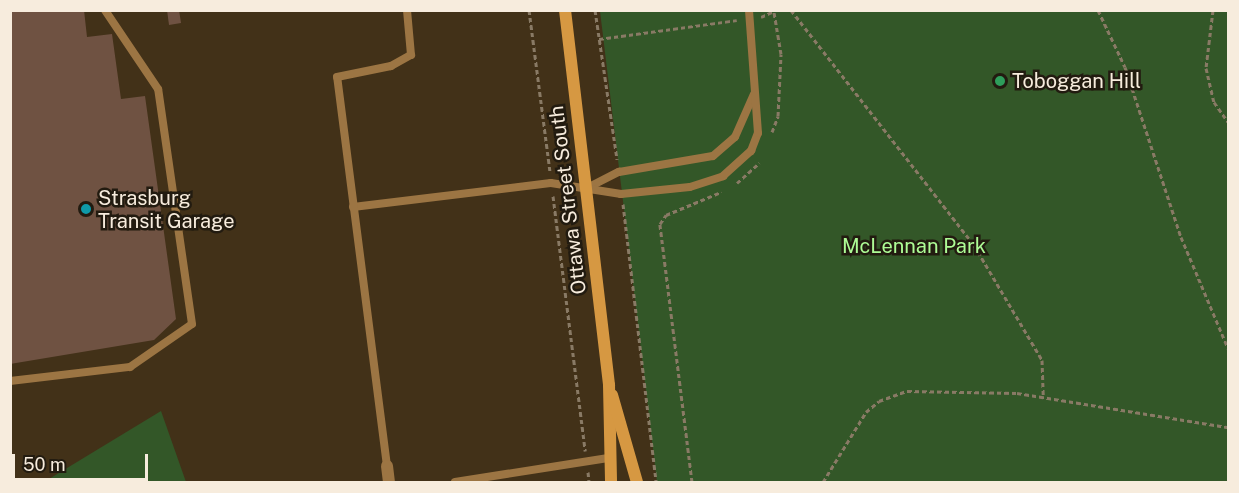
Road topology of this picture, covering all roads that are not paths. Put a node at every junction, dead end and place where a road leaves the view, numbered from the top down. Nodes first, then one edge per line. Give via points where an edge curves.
1 (105, 10) edge
2 (407, 10) edge
3 (565, 10) edge
4 (749, 10) edge
5 (756, 86) junction
6 (587, 188) junction
7 (354, 207) junction
8 (10, 381) edge
9 (609, 385) junction
10 (608, 458) junction
11 (387, 466) joint
12 (389, 483) edge
13 (455, 483) edge
14 (611, 483) edge
15 (637, 483) edge

1 - 8 lane via 158,89 192,324 130,367
2 - 7 lane via 411,55 391,66 336,77
3 - 6 main road, Ottawa Street South
4 - 5 lane
5 - 6 lane via 742,127 713,156 619,172
5 - 6 lane via 756,143 733,170 678,189 621,194
6 - 7 lane via 551,183
6 - 9 main road, Ottawa Street South
7 - 11 lane
9 - 10 main road, Ottawa Street South
9 - 15 main road, Ottawa Street South
10 - 13 lane
10 - 14 main road, Ottawa Street South
11 - 12 street

